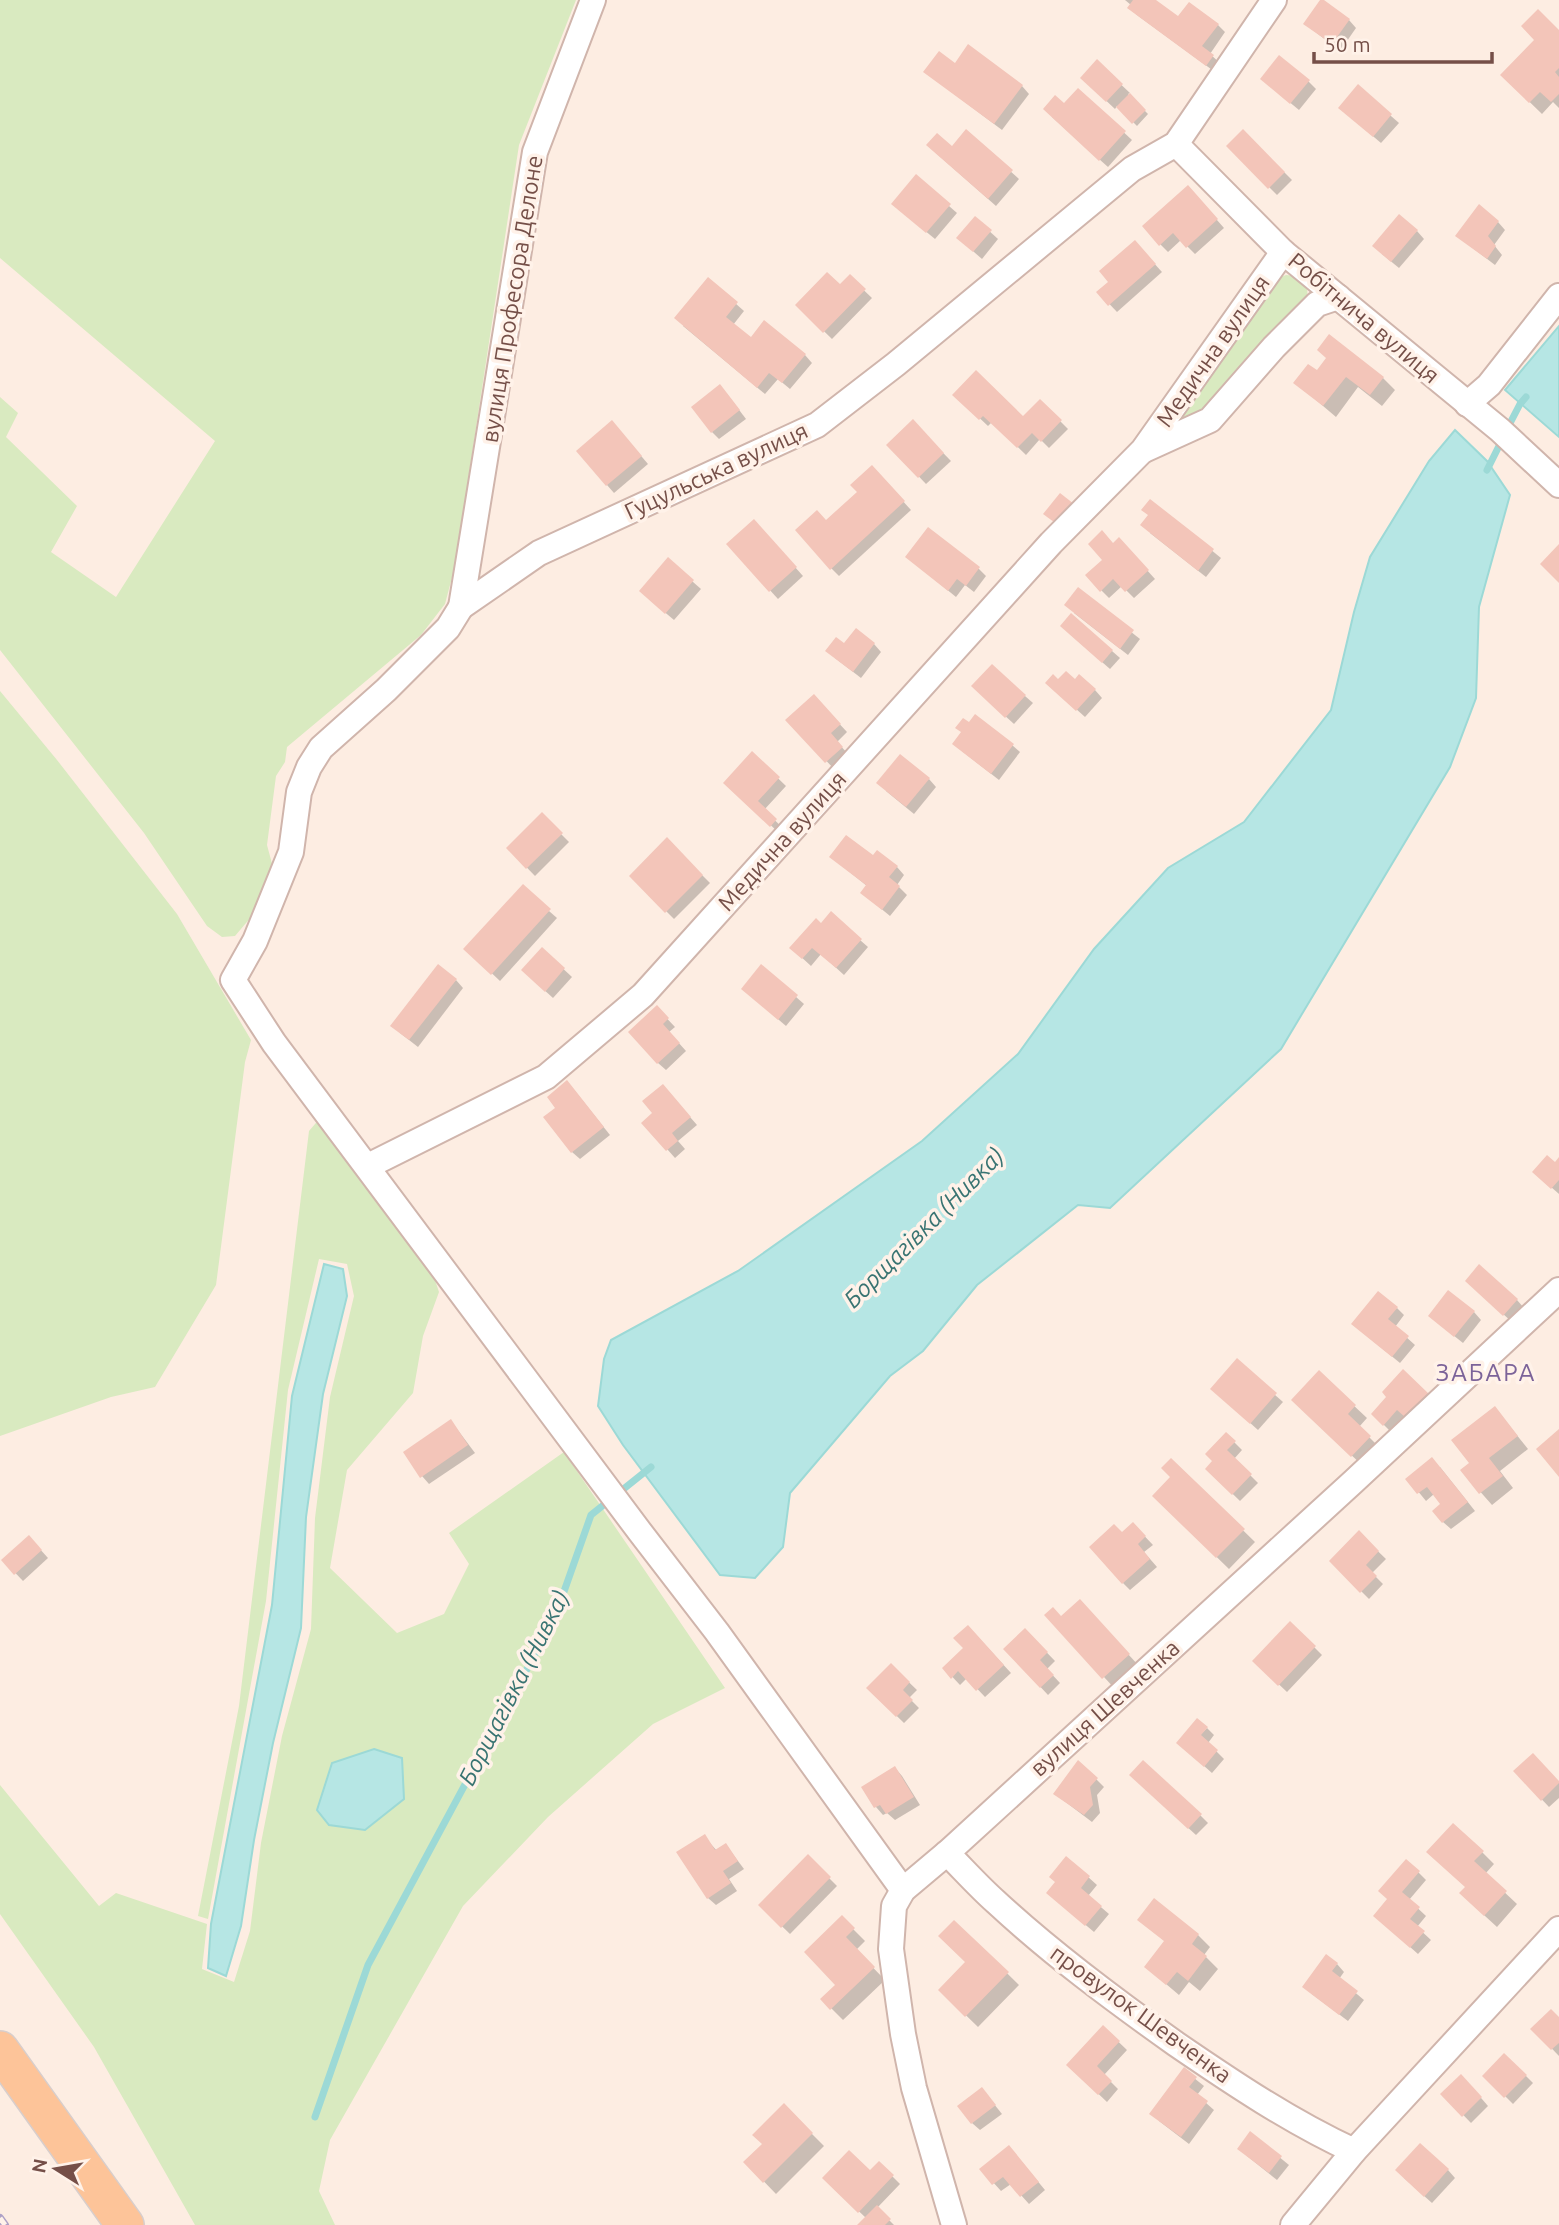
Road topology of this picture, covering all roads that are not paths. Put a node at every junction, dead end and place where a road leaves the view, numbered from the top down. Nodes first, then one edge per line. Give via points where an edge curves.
1 (593, 0) edge
2 (1274, 0) edge
3 (1176, 144) junction
4 (1283, 252) junction
5 (1559, 296) edge
6 (1338, 297) junction
7 (1467, 404) junction
8 (1143, 450) junction
9 (1559, 485) edge
10 (461, 607) junction
11 (368, 1166) junction
12 (1559, 1290) edge
13 (947, 1853) junction
14 (903, 1890) junction
15 (1559, 1929) edge
16 (0, 2050) edge
17 (1354, 2151) junction
18 (125, 2225) edge
19 (954, 2225) edge
20 (1293, 2225) edge

1 - 10 street, вулиця Професора Делоне via 534,152
2 - 3 street, Гуцульська вулиця
3 - 4 street, Робітнича вулиця
3 - 10 street, Гуцульська вулиця via 1132,170 817,425 539,553
4 - 6 street, Робітнича вулиця
4 - 8 street, Медична вулиця
5 - 7 street via 1489,385
6 - 7 street, Робітнича вулиця
6 - 8 street, Медична вулиця via 1317,304 1210,420
7 - 9 street, Робітнича вулиця
8 - 11 street, Медична вулиця via 1051,543 643,995 546,1077
10 - 11 street, Гуцульська вулиця via 448,628 321,748 309,767 299,792 291,852 255,942 233,980 274,1043
11 - 14 street via 717,1632
12 - 13 street, вулиця Шевченка
13 - 14 street, вулиця Шевченка
13 - 17 street, провулок Шевченка via 995,1902 1135,2015 1218,2073
14 - 19 street via 894,1906 891,1949 903,2034
15 - 17 street
16 - 18 main road
17 - 20 street

